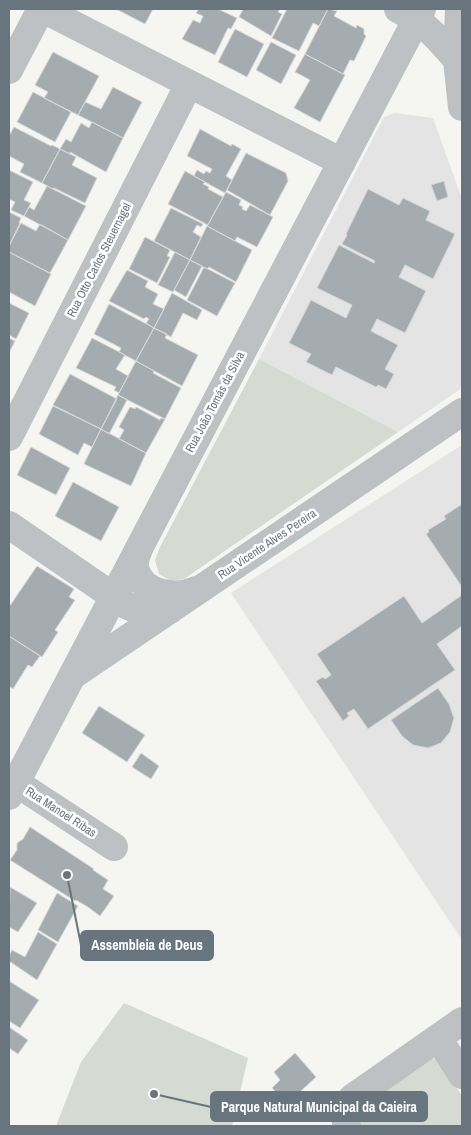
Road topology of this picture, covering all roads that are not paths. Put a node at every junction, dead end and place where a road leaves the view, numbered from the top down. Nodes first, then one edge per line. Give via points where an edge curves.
1 (42, 9) edge
2 (460, 9) edge
3 (412, 12) edge
4 (457, 60) junction
5 (9, 70) edge
6 (189, 84) junction
7 (462, 107) edge
8 (342, 162) junction
9 (462, 412) edge
10 (9, 437) edge
11 (9, 525) edge
12 (139, 549) junction
13 (206, 586) junction
14 (114, 596) junction
15 (170, 610) junction
16 (72, 676) junction
17 (11, 785) edge
18 (114, 847) dead end
19 (462, 1021) edge
20 (438, 1038) junction
21 (462, 1075) edge
22 (346, 1122) edge

1 - 5 street
1 - 6 street
2 - 4 street
3 - 4 street
3 - 8 street, Rua João Tomás da Silva
4 - 7 street
6 - 8 street
6 - 10 street, Rua Otto Carlos Steuernagel
8 - 12 street, Rua João Tomás da Silva
9 - 13 street, Rua Vicente Alves Pereira
11 - 14 street
12 - 13 street via 135,567 149,588 175,594 189,593
12 - 14 street, Rua João Tomás da Silva
13 - 15 street, Rua Vicente Alves Pereira
14 - 15 street via 139,612 154,614
14 - 16 street, Rua João Tomás da Silva
15 - 16 street, Rua Vicente Alves Pereira
16 - 17 street, Rua João Tomás da Silva
17 - 18 street, Rua Manoel Ribas
19 - 20 street
20 - 21 street
20 - 22 street via 360,1092 350,1102

